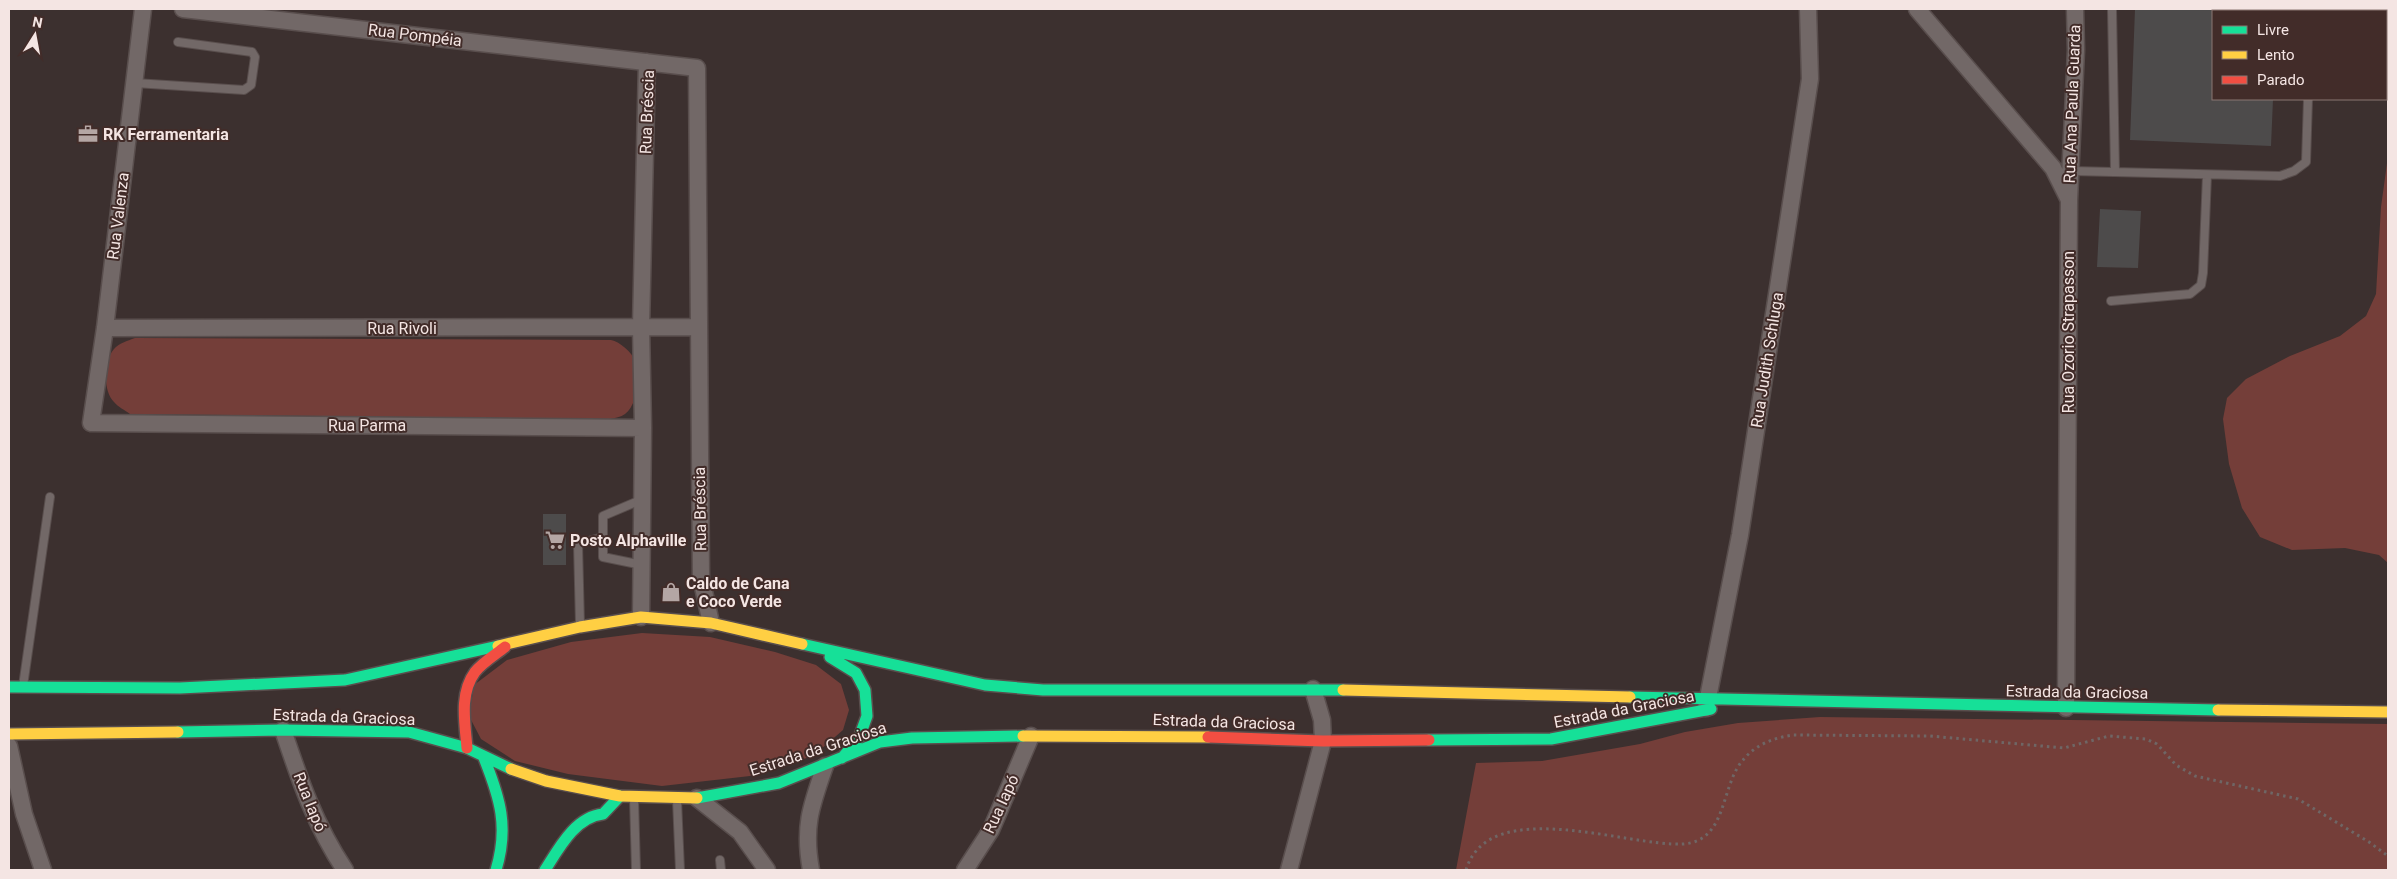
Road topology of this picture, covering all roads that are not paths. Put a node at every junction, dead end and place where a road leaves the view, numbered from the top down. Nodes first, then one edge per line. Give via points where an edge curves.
1 (143, 9) edge
2 (183, 9) edge
3 (1808, 9) edge
4 (1917, 9) edge
5 (2075, 9) edge
6 (2112, 9) edge
7 (178, 42) dead end
8 (647, 62) junction
9 (135, 83) junction
10 (2308, 100) edge
11 (2072, 171) junction
12 (2115, 172) junction
13 (2206, 175) junction
14 (2069, 200) junction
15 (2111, 301) dead end
16 (641, 327) junction
17 (699, 327) junction
18 (105, 328) junction
19 (91, 423) joint
20 (643, 428) junction
21 (50, 497) dead end
22 (642, 499) junction
23 (603, 537) junction
24 (642, 565) junction
25 (641, 616) junction
26 (711, 623) junction
27 (580, 627) junction
28 (510, 643) junction
29 (807, 646) junction
30 (9, 687) edge
31 (22, 688) junction
32 (1313, 689) junction
33 (1706, 704) junction
34 (2066, 708) junction
35 (2388, 712) edge
36 (283, 730) junction
37 (9, 734) edge
38 (1032, 736) junction
39 (1323, 741) junction
40 (9, 746) edge
41 (466, 748) junction
42 (484, 758) junction
43 (832, 763) junction
44 (620, 796) junction
45 (634, 798) junction
46 (677, 798) junction
47 (696, 798) junction
48 (720, 860) dead end
49 (44, 870) edge
50 (345, 870) edge
51 (496, 870) edge
52 (544, 870) edge
53 (636, 870) edge
54 (680, 870) edge
55 (721, 870) edge
56 (767, 870) edge
57 (811, 870) edge
58 (965, 870) edge
59 (1289, 870) edge

1 - 9 street, Rua Valenza
2 - 8 street, Rua Pompéia
3 - 33 street, Rua Judith Schluga via 1810,79 1740,534
4 - 14 street, Rua Ozorio Strapasson via 2053,168
5 - 11 street, Rua Ana Paula Guarda
6 - 12 lane
7 - 9 lane via 252,52 255,57 251,85 244,90
8 - 16 street, Rua Bréscia
8 - 17 street, Rua Bréscia via 697,68
9 - 18 street, Rua Valenza
10 - 13 lane via 2306,162 2294,171 2280,176
11 - 12 lane
11 - 14 street, Rua Ana Paula Guarda
12 - 13 lane
13 - 15 lane via 2201,285 2190,294
14 - 34 street, Rua Ozorio Strapasson
16 - 17 street, Rua Rivoli
16 - 18 street, Rua Rivoli
16 - 20 street, Rua Bréscia
17 - 26 street, Rua Bréscia via 701,578
18 - 19 street, Rua Valenza
19 - 20 street, Rua Parma
20 - 22 street, Rua Bréscia
21 - 31 lane
22 - 23 lane via 602,516
22 - 24 street, Rua Bréscia
23 - 24 lane via 603,557
23 - 27 lane via 578,544
24 - 25 street, Rua Bréscia
25 - 26 main road, Estrada da Graciosa
25 - 27 main road, Estrada da Graciosa
26 - 29 main road, Estrada da Graciosa
27 - 28 main road, Estrada da Graciosa
28 - 31 main road, Estrada da Graciosa via 345,680 180,688
28 - 41 main road via 476,672 465,690
29 - 32 main road, Estrada da Graciosa via 985,685 1043,690
29 - 43 main road via 856,673 865,690 867,716 859,738
30 - 31 main road, Estrada da Graciosa
32 - 33 main road, Estrada da Graciosa
32 - 39 street via 1322,720
33 - 34 main road, Estrada da Graciosa via 1764,701
33 - 39 main road, Estrada da Graciosa via 1550,739
34 - 35 main road, Estrada da Graciosa
36 - 37 main road, Estrada da Graciosa
36 - 41 main road, Estrada da Graciosa via 409,732
36 - 50 street, Rua Iapó via 321,831
38 - 39 main road, Estrada da Graciosa via 1182,736
38 - 43 main road, Estrada da Graciosa via 932,737 880,742
38 - 58 street, Rua Iapó via 991,830
39 - 59 street
40 - 49 street via 24,814
41 - 42 main road, Estrada da Graciosa
42 - 44 main road, Estrada da Graciosa via 546,781
42 - 51 main road via 504,818 501,856
43 - 47 main road, Estrada da Graciosa via 779,783
43 - 57 street via 809,812 806,846
44 - 45 main road, Estrada da Graciosa
44 - 52 main road via 603,814 573,829
45 - 46 main road, Estrada da Graciosa
45 - 53 lane
46 - 47 main road, Estrada da Graciosa
46 - 54 lane
47 - 56 street via 740,832
48 - 55 lane

